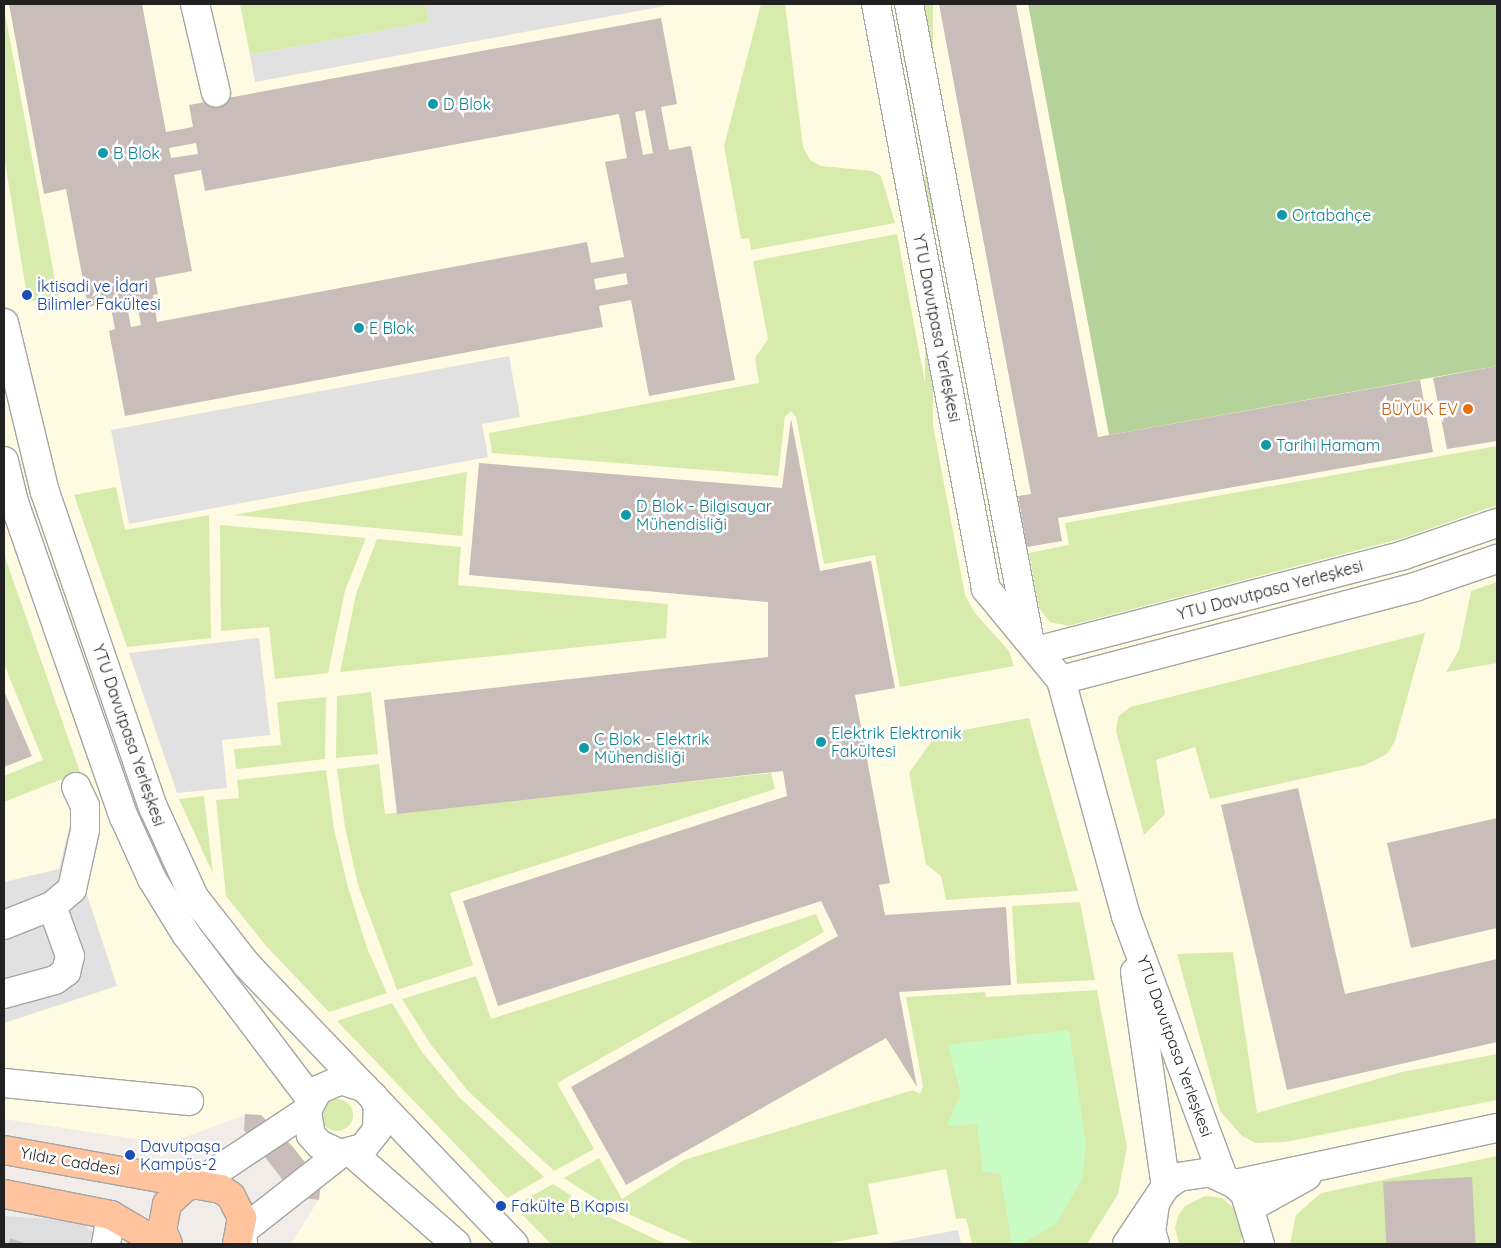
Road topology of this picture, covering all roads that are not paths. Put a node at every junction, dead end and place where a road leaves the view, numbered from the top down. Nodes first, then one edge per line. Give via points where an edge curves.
1 (195, 4) edge
2 (876, 4) edge
3 (909, 4) edge
4 (216, 93) dead end
5 (4, 323) edge
6 (4, 461) edge
7 (1497, 523) edge
8 (1497, 559) edge
9 (1034, 644) junction
10 (1061, 680) junction
11 (76, 787) dead end
12 (52, 906) junction
13 (1126, 916) junction
14 (4, 925) edge
15 (4, 994) edge
16 (4, 1083) edge
17 (369, 1092) junction
18 (189, 1101) dead end
19 (309, 1105) junction
20 (1497, 1128) edge
21 (4, 1150) edge
22 (346, 1153) junction
23 (1337, 1160) junction
24 (1229, 1180) junction
25 (198, 1184) junction
26 (1162, 1192) junction
27 (4, 1194) edge
28 (111, 1215) junction
29 (1254, 1230) edge
30 (241, 1240) edge
31 (106, 1244) edge
32 (160, 1244) edge
33 (168, 1244) edge
34 (456, 1244) edge
35 (514, 1244) edge
36 (1127, 1244) edge
37 (1155, 1244) edge

1 - 4 street
2 - 9 street, YTU Davutpasa Yerleşkesi via 986,589
3 - 9 street, YTU Davutpasa Yerleşkesi
5 - 17 street, YTU Davutpasa Yerleşkesi via 45,492 172,854 220,934
6 - 19 street, YTU Davutpasa Yerleşkesi via 14,502 124,816 152,880 186,934
7 - 9 street, YTU Davutpasa Yerleşkesi via 1404,555
8 - 10 street, YTU Davutpasa Yerleşkesi via 1415,587
9 - 10 street, YTU Davutpasa Yerleşkesi
10 - 13 street, YTU Davutpasa Yerleşkesi
11 - 12 street via 84,806 85,830 72,890
12 - 14 street
12 - 15 street via 70,956 66,972 55,980
13 - 24 street, YTU Davutpasa Yerleşkesi
13 - 26 street, YTU Davutpasa Yerleşkesi
16 - 18 street
17 - 19 street, YTU Davutpasa Yerleşkesi via 341,1080 329,1083
17 - 22 street via 379,1112 378,1130 367,1144
17 - 35 street, YTU Davutpasa Yerleşkesi
19 - 22 street, YTU Davutpasa Yerleşkesi via 311,1135 319,1144
19 - 25 street, YTU Davutpasa Yerleşkesi
20 - 23 street, YTU Davutpasa Yerleşkesi
21 - 25 main road, Yıldız Caddesi
22 - 30 street
22 - 34 street, YTU Davutpasa Yerleşkesi
23 - 24 street, YTU Davutpasa Yerleşkesi
23 - 29 street, YTU Davutpasa Yerleşkesi
24 - 26 street, YTU Davutpasa Yerleşkesi via 1193,1173
24 - 29 street, YTU Davutpasa Yerleşkesi
25 - 30 main road, Yıldız Caddesi via 210,1184 231,1196 242,1218
25 - 33 main road via 174,1195 167,1204 162,1230
26 - 36 street
26 - 37 street, YTU Davutpasa Yerleşkesi via 1151,1214
27 - 28 main road
28 - 31 street
28 - 32 main road

